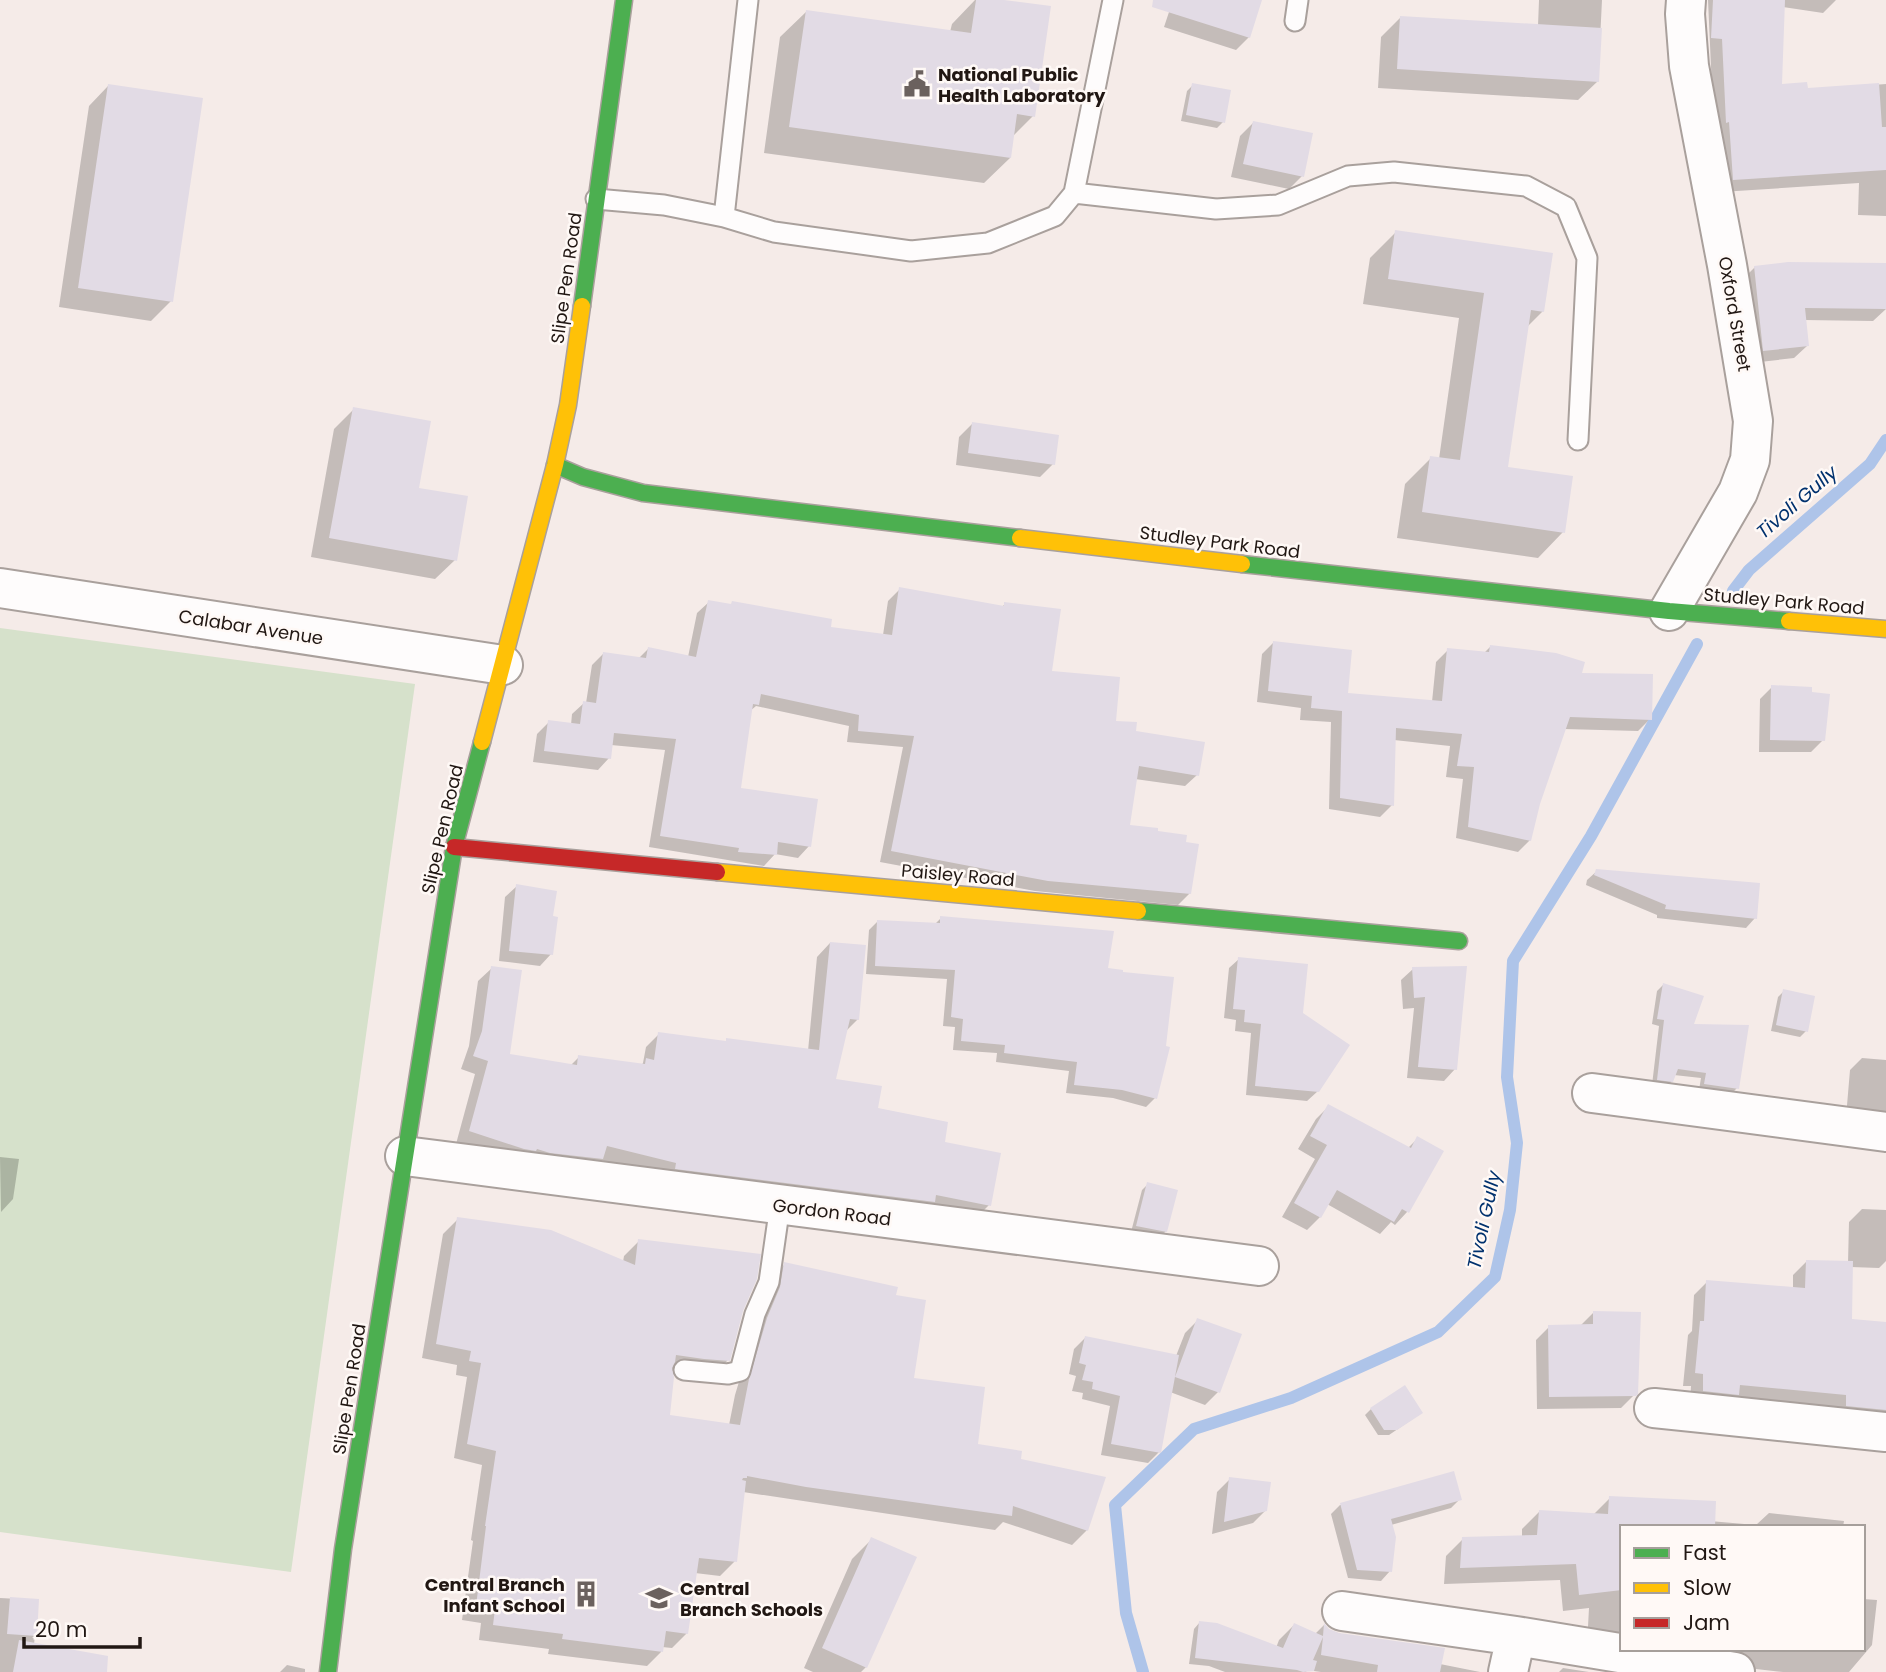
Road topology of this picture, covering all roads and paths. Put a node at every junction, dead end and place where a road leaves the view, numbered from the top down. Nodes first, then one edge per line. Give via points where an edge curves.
1 (624, 0) edge
2 (748, 0) edge
3 (1113, 0) edge
4 (1298, 0) edge
5 (1686, 0) edge
6 (1295, 21) dead end
7 (1074, 193) junction
8 (596, 199) junction
9 (723, 217) junction
10 (1578, 440) dead end
11 (555, 465) junction
12 (0, 588) edge
13 (1669, 611) junction
14 (1886, 629) edge
15 (503, 666) junction
16 (454, 847) junction
17 (1459, 941) dead end
18 (1592, 1093) dead end
19 (1886, 1132) edge
20 (405, 1156) junction
21 (780, 1205) junction
22 (1259, 1266) dead end
23 (684, 1370) dead end
24 (1654, 1408) dead end
25 (1886, 1432) edge
26 (1342, 1611) dead end
27 (1512, 1654) edge
28 (328, 1672) edge
29 (1735, 1672) edge

1 - 8 street, Slipe Pen Road
2 - 9 lane
3 - 7 lane
4 - 6 lane
5 - 13 street, Oxford Street via 1689,66 1753,421 1750,460 1738,492
7 - 9 lane via 1055,216 988,243 911,251 774,232
7 - 10 lane via 1216,209 1278,205 1348,176 1394,172 1526,186 1566,207 1587,258
8 - 9 lane via 664,205
8 - 11 street, Slipe Pen Road via 568,405
11 - 13 street, Studley Park Road via 643,493
11 - 15 street, Slipe Pen Road
12 - 15 street, Calabar Avenue
13 - 14 street, Studley Park Road
15 - 16 street, Slipe Pen Road
16 - 17 street, Paisley Road
16 - 20 street, Slipe Pen Road
18 - 19 street
20 - 21 street, Gordon Road
20 - 28 street, Slipe Pen Road
21 - 22 street, Gordon Road
21 - 23 lane via 769,1282 740,1371
24 - 25 street
26 - 27 street
27 - 29 street

